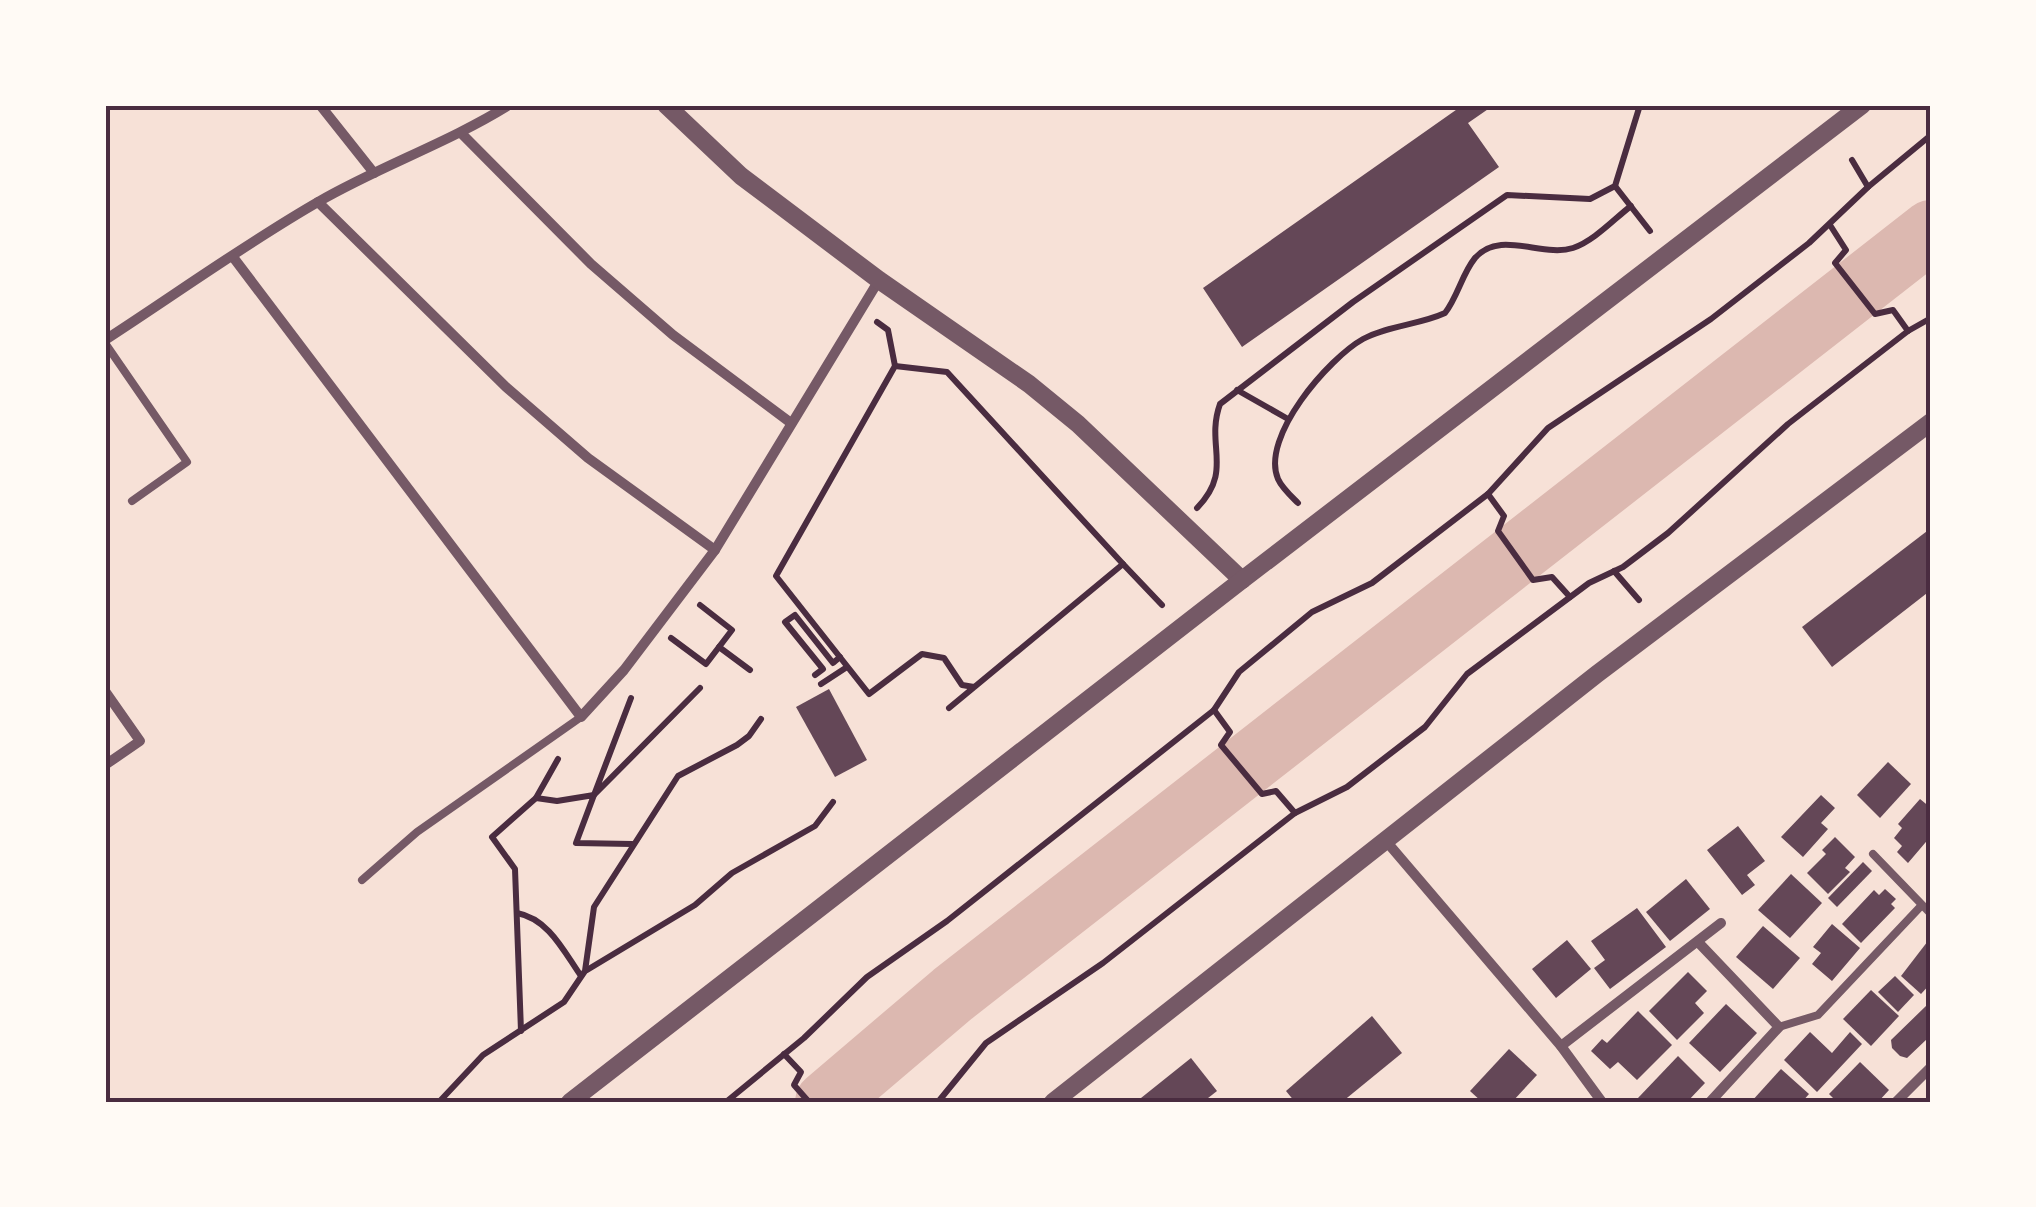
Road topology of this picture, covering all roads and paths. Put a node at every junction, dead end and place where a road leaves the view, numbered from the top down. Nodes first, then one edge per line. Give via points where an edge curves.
1 (320, 105) edge
2 (510, 105) edge
3 (666, 105) edge
4 (1640, 105) edge
5 (1862, 105) edge
6 (462, 134) junction
7 (1931, 135) edge
8 (1852, 160) dead end
9 (374, 173) junction
10 (1616, 186) junction
11 (1868, 186) junction
12 (318, 202) junction
13 (1631, 206) junction
14 (1830, 225) junction
15 (1650, 230) dead end
16 (232, 257) junction
17 (879, 280) junction
18 (860, 310) junction
19 (1931, 318) edge
20 (1908, 331) junction
21 (105, 341) edge
22 (894, 366) junction
23 (1237, 390) junction
24 (1288, 419) junction
25 (1931, 422) edge
26 (792, 423) junction
27 (1488, 494) junction
28 (132, 501) dead end
29 (1298, 503) dead end
30 (1197, 508) dead end
31 (715, 550) junction
32 (1123, 564) junction
33 (1614, 571) junction
34 (1242, 580) junction
35 (684, 592) junction
36 (1570, 596) junction
37 (1639, 600) dead end
38 (1162, 605) dead end
39 (656, 628) junction
40 (719, 647) junction
41 (840, 657) junction
42 (848, 667) junction
43 (750, 670) dead end
44 (815, 675) dead end
45 (636, 683) dead end
46 (821, 684) dead end
47 (700, 688) dead end
48 (974, 688) junction
49 (105, 691) edge
50 (949, 708) dead end
51 (1214, 710) junction
52 (581, 717) junction
53 (760, 719) dead end
54 (105, 764) edge
55 (594, 795) junction
56 (536, 798) junction
57 (833, 802) dead end
58 (1295, 813) junction
59 (1386, 841) junction
60 (632, 844) junction
61 (1874, 854) dead end
62 (362, 880) dead end
63 (1921, 906) junction
64 (517, 913) junction
65 (1931, 914) edge
66 (1721, 923) dead end
67 (1698, 942) junction
68 (584, 974) junction
69 (1778, 1027) junction
70 (520, 1031) junction
71 (1562, 1046) junction
72 (784, 1054) junction
73 (1931, 1067) edge
74 (439, 1102) edge
75 (570, 1102) edge
76 (726, 1102) edge
77 (809, 1102) edge
78 (938, 1102) edge
79 (1053, 1102) edge
80 (1602, 1102) edge
81 (1710, 1102) edge
82 (1896, 1102) edge

1 - 9 street
2 - 6 street
3 - 17 street via 741,176
4 - 10 path
5 - 34 street
6 - 9 street
6 - 26 street via 672,335
7 - 11 path
8 - 11 path
9 - 12 street
10 - 13 path
10 - 23 path via 1590,198 1508,195
11 - 14 path
12 - 16 street
12 - 31 street via 588,458
13 - 15 path
13 - 24 path via 1574,248 1487,248 1445,313 1359,341
14 - 20 path via 1846,250 1835,263 1875,314 1893,310
14 - 27 path via 1711,320 1548,428
16 - 21 street
16 - 52 street
17 - 18 street
17 - 34 street via 1078,424
18 - 22 path via 888,330
18 - 26 street
19 - 20 path
20 - 33 path
21 - 28 lane via 188,462
22 - 32 path via 947,372
22 - 41 path via 776,576
23 - 24 path
23 - 30 path via 1215,418 1218,477
24 - 29 path via 1276,449 1276,472
25 - 59 street
26 - 31 street
27 - 36 path via 1504,516 1498,531 1533,580 1552,577
27 - 51 path via 1372,583 1312,612 1240,672
31 - 35 street
32 - 38 path
32 - 48 path
33 - 36 path
33 - 37 path
34 - 75 street
35 - 39 street
35 - 40 path via 732,630
36 - 58 path via 1467,674 1410,739 1347,788
39 - 40 path via 706,664
39 - 52 street
40 - 43 path
41 - 42 path
41 - 44 path via 833,662 794,615 785,622 823,669
42 - 46 path
42 - 48 path via 869,694 922,654 944,658 962,684
45 - 55 path
47 - 55 path
48 - 50 path
49 - 54 street via 140,741
51 - 58 path via 1230,732 1221,745 1262,794 1276,791
51 - 72 path via 867,977
52 - 56 path via 577,744 560,756
52 - 62 lane via 417,832
53 - 60 path via 737,745 678,776
55 - 56 path
55 - 60 path via 576,843
56 - 64 path via 492,837 515,869
57 - 68 path via 816,826 732,873 696,905
58 - 78 path via 1103,964 986,1043
59 - 71 street
59 - 79 street
60 - 68 path via 594,907
61 - 63 lane
63 - 65 lane
63 - 69 lane via 1818,1015
64 - 68 path via 543,924
64 - 70 path
66 - 67 street
67 - 69 street
67 - 71 street
68 - 70 path via 564,1002
69 - 81 street
70 - 74 path via 483,1054
71 - 80 street
72 - 76 path
72 - 77 path via 801,1072 794,1085
73 - 82 street

